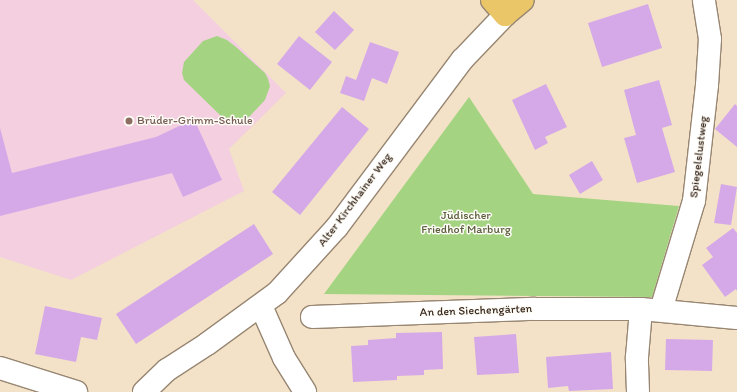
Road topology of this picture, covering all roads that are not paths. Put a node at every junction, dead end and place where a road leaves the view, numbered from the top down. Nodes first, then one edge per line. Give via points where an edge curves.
1 (523, 0) edge
2 (704, 0) edge
3 (499, 7) edge
4 (261, 306) junction
5 (651, 310) junction
6 (312, 317) dead end
7 (737, 318) edge
8 (0, 368) edge
9 (76, 392) edge
10 (144, 392) edge
11 (305, 392) edge
12 (638, 392) edge

1 - 3 main road
2 - 5 street, Spiegelslustweg via 710,38 694,201
3 - 4 street, Alter Kirchhainer Weg via 337,227 277,293
4 - 10 street, Alter Kirchhainer Weg via 167,370
4 - 11 street via 284,358
5 - 6 street, An den Siechengärten via 535,309
5 - 7 street
5 - 12 street, Spiegelslustweg via 637,357
8 - 9 street

